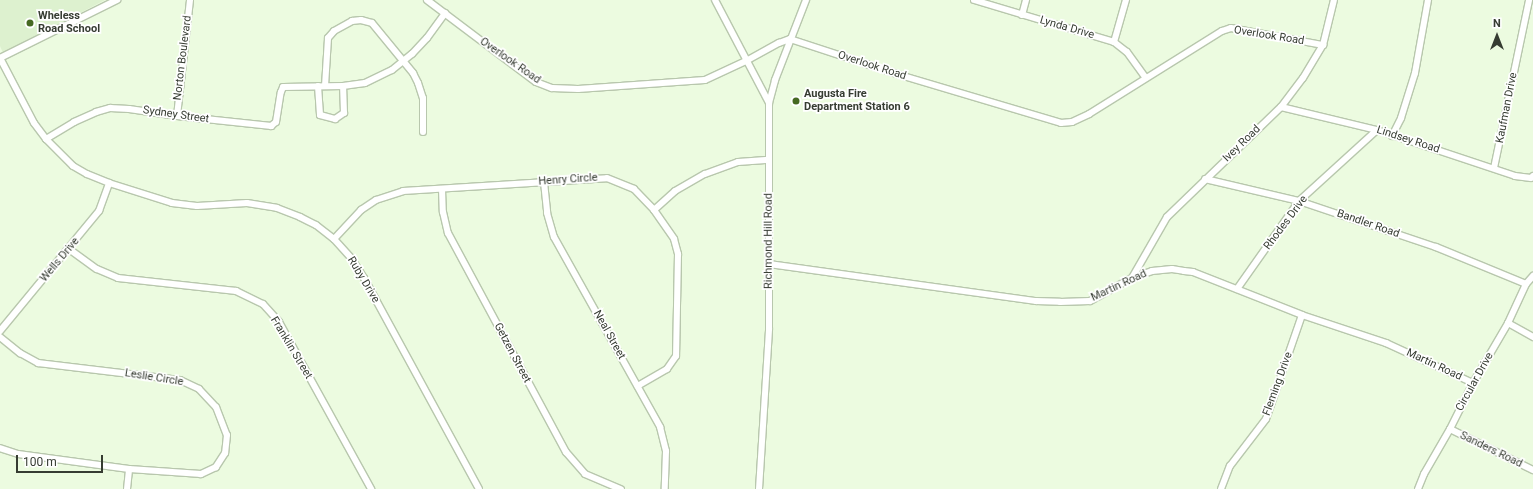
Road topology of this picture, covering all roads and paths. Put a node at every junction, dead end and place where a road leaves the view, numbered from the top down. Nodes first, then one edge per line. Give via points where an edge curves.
1 (117, 0) edge
2 (190, 0) edge
3 (427, 0) edge
4 (715, 0) edge
5 (806, 0) edge
6 (974, 0) edge
7 (1026, 0) edge
8 (1126, 0) edge
9 (1334, 0) edge
10 (1428, 0) edge
11 (1529, 0) edge
12 (445, 13) junction
13 (1022, 15) junction
14 (790, 39) junction
15 (1114, 42) junction
16 (1323, 45) junction
17 (0, 58) edge
18 (403, 61) junction
19 (746, 61) junction
20 (1146, 78) junction
21 (318, 86) junction
22 (326, 86) junction
23 (343, 86) junction
24 (769, 103) junction
25 (1281, 107) junction
26 (177, 116) junction
27 (1377, 130) junction
28 (423, 132) dead end
29 (1392, 136) junction
30 (46, 140) junction
31 (769, 160) junction
32 (1494, 168) junction
33 (1533, 176) edge
34 (1205, 179) junction
35 (544, 182) junction
36 (109, 183) junction
37 (442, 188) junction
38 (1299, 201) junction
39 (654, 210) junction
40 (334, 239) junction
41 (69, 249) junction
42 (769, 264) junction
43 (1533, 276) edge
44 (1132, 278) junction
45 (1526, 284) junction
46 (1237, 289) junction
47 (1302, 315) junction
48 (1508, 323) junction
49 (0, 331) edge
50 (0, 337) edge
51 (1533, 337) edge
52 (1473, 383) junction
53 (637, 386) junction
54 (1450, 429) junction
55 (0, 448) edge
56 (129, 469) junction
57 (1533, 470) edge
58 (127, 489) edge
59 (370, 489) edge
60 (479, 489) edge
61 (621, 489) edge
62 (665, 489) edge
63 (759, 489) edge
64 (1221, 489) edge
65 (1418, 489) edge

1 - 17 street
2 - 26 street, Norton Boulevard
3 - 12 street, Overlook Road
4 - 19 street
5 - 14 street, Richmond Hill Road
6 - 13 street, Lynda Drive
7 - 13 street
8 - 15 street
9 - 16 street, Ivey Road
10 - 29 street via 1415,73 1401,118
11 - 32 street, Kaufman Drive
12 - 18 street via 428,38
12 - 19 street, Overlook Road via 536,82 552,88 578,89 705,80
13 - 15 street, Lynda Drive
14 - 19 street, Overlook Road
14 - 20 street, Overlook Road via 908,78 1061,123 1072,122 1089,114
14 - 24 street, Richmond Hill Road
15 - 20 street, Lynda Drive via 1127,52
16 - 20 street, Overlook Road via 1231,28
16 - 25 street, Ivey Road via 1314,63
17 - 30 street, Ruby Drive via 34,123
18 - 22 street via 372,23 352,21 334,31 328,38
18 - 23 street via 392,70 365,83
18 - 28 street via 413,74 423,98
19 - 24 street
21 - 22 street
21 - 23 street via 320,115 335,119 344,113
21 - 26 street, Sydney Street via 283,87 276,122 271,126
22 - 23 street
24 - 31 street, Richmond Hill Road
25 - 27 street, Lindsey Road
25 - 34 street, Ivey Road
26 - 30 street, Sydney Street via 110,108 74,122
27 - 29 street, Lindsey Road
27 - 38 street, Rhodes Drive
29 - 32 street, Lindsey Road
30 - 36 street, Ruby Drive via 73,166
31 - 39 street via 738,162 705,174 675,191
31 - 42 street, Richmond Hill Road
32 - 33 street, Lindsey Road via 1515,176
34 - 38 street, Bandler Road
34 - 44 street, Ivey Road via 1167,217
35 - 37 street, Henry Circle
35 - 39 street, Henry Circle via 607,178 634,189
35 - 53 street, Neal Street via 547,213 554,236
36 - 40 street, Ruby Drive via 176,204 270,206 316,225
36 - 41 street, Wells Drive via 100,211
37 - 40 street, Henry Circle via 396,193 376,200 361,210
37 - 61 street, Getzen Street via 443,212 448,233 566,452 585,474
38 - 45 street, Bandler Road via 1436,247
38 - 46 street, Rhodes Drive
39 - 53 street, Henry Circle via 674,239 678,254 676,356 667,369
40 - 60 street, Ruby Drive via 358,267
41 - 49 street, Wells Drive
41 - 59 street, Franklin Street via 97,269 118,278 236,291 263,304 279,322
42 - 44 street, Martin Road via 1036,301 1090,301
42 - 63 street, Richmond Hill Road via 769,328
43 - 45 street, Circular Drive
44 - 46 street, Martin Road via 1152,271 1172,269 1193,272
45 - 48 street, Circular Drive
46 - 47 street, Martin Road
47 - 52 street, Martin Road via 1386,343
47 - 64 street, Fleming Drive via 1266,419 1230,466
48 - 51 street
48 - 52 street, Circular Drive
50 - 56 street, Leslie Circle via 38,363 180,380 199,389 216,407 227,434 225,453 216,467 201,474
52 - 54 street, Circular Drive
53 - 62 street, Neal Street via 660,428 666,451
54 - 57 street, Sanders Road
54 - 65 street, Circular Drive
55 - 56 street, Leslie Circle via 18,454
56 - 58 street

